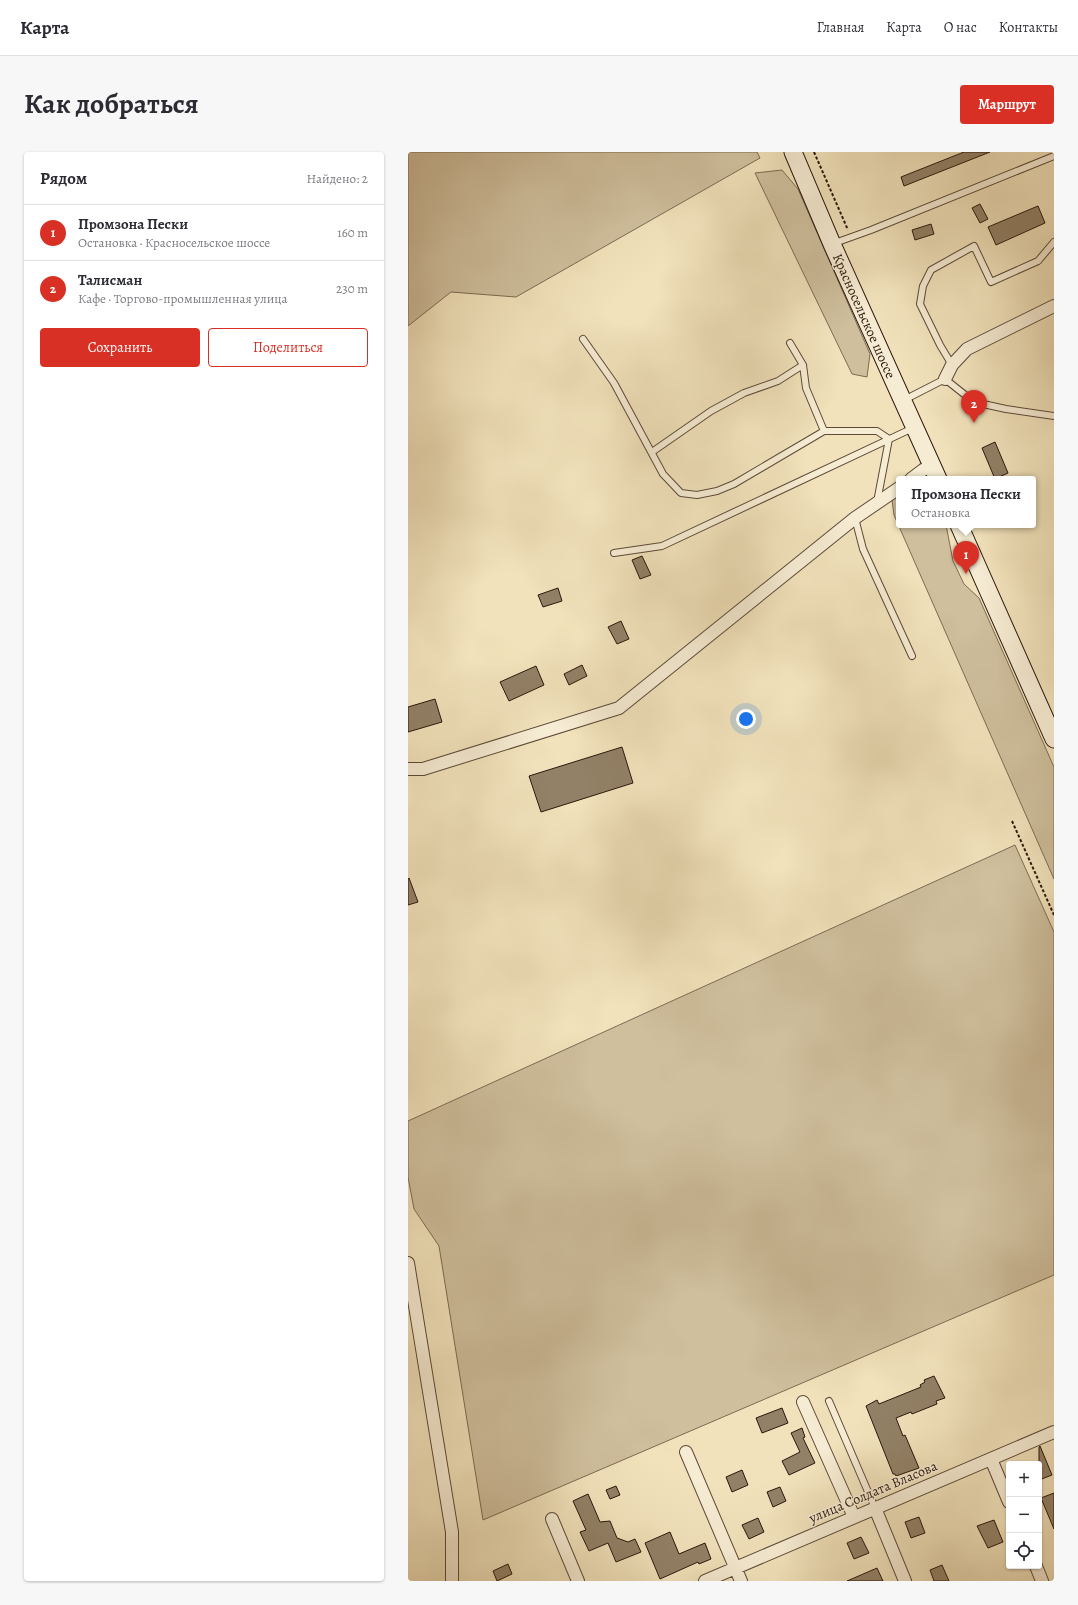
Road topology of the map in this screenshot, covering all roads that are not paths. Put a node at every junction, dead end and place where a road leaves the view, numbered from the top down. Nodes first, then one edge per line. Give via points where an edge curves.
1 (793, 152) edge
2 (1054, 156) edge
3 (1054, 242) edge
4 (832, 244) junction
5 (1054, 306) edge
6 (583, 339) dead end
7 (790, 343) dead end
8 (803, 364) junction
9 (952, 365) junction
10 (946, 379) junction
11 (903, 400) junction
12 (1054, 416) edge
13 (914, 427) junction
14 (824, 431) junction
15 (889, 439) junction
16 (652, 452) junction
17 (935, 473) edge
18 (915, 476) edge
19 (896, 490) edge
20 (877, 503) junction
21 (855, 518) junction
22 (960, 528) edge
23 (614, 553) dead end
24 (912, 656) dead end
25 (1053, 735) edge
26 (408, 769) edge
27 (422, 769) junction
28 (408, 774) edge
29 (408, 1263) edge
30 (803, 1402) dead end
31 (829, 1402) dead end
32 (1054, 1432) edge
33 (686, 1452) dead end
34 (991, 1458) junction
35 (1007, 1497) edge
36 (874, 1508) junction
37 (854, 1517) junction
38 (552, 1519) dead end
39 (735, 1568) junction
40 (1037, 1569) edge
41 (452, 1581) edge
42 (578, 1581) edge
43 (705, 1581) edge
44 (741, 1581) edge
45 (905, 1581) edge
46 (1042, 1581) edge

1 - 4 main road, Красносельское шоссе
2 - 4 lane
3 - 9 lane via 1038,261 991,282 974,246 931,270 923,286 920,304
4 - 11 main road, Красносельское шоссе
5 - 9 street via 967,349
6 - 16 lane via 614,383
7 - 8 lane
8 - 14 lane via 806,388
8 - 16 lane via 778,381 744,392 711,411
9 - 10 street
10 - 11 lane
10 - 12 lane via 974,402
11 - 13 main road, Красносельское шоссе
13 - 15 lane
13 - 17 main road, Красносельское шоссе
14 - 15 lane via 877,431
14 - 16 lane via 734,484 697,495 681,493 673,486 663,474
15 - 20 lane
15 - 23 lane via 662,546
17 - 18 street via 923,470
19 - 20 street
20 - 21 street
21 - 24 lane via 863,549
21 - 27 street via 619,708
22 - 25 main road
26 - 27 street
27 - 28 street
29 - 41 street via 452,1532
30 - 37 street
31 - 36 lane
32 - 34 street, улица Солдата Власова
33 - 39 street
34 - 35 street
34 - 36 street, улица Солдата Власова
36 - 37 street, улица Солдата Власова
36 - 45 street
37 - 39 street, улица Солдата Власова
38 - 42 street
39 - 43 street, улица Солдата Власова
39 - 44 street
40 - 46 street

